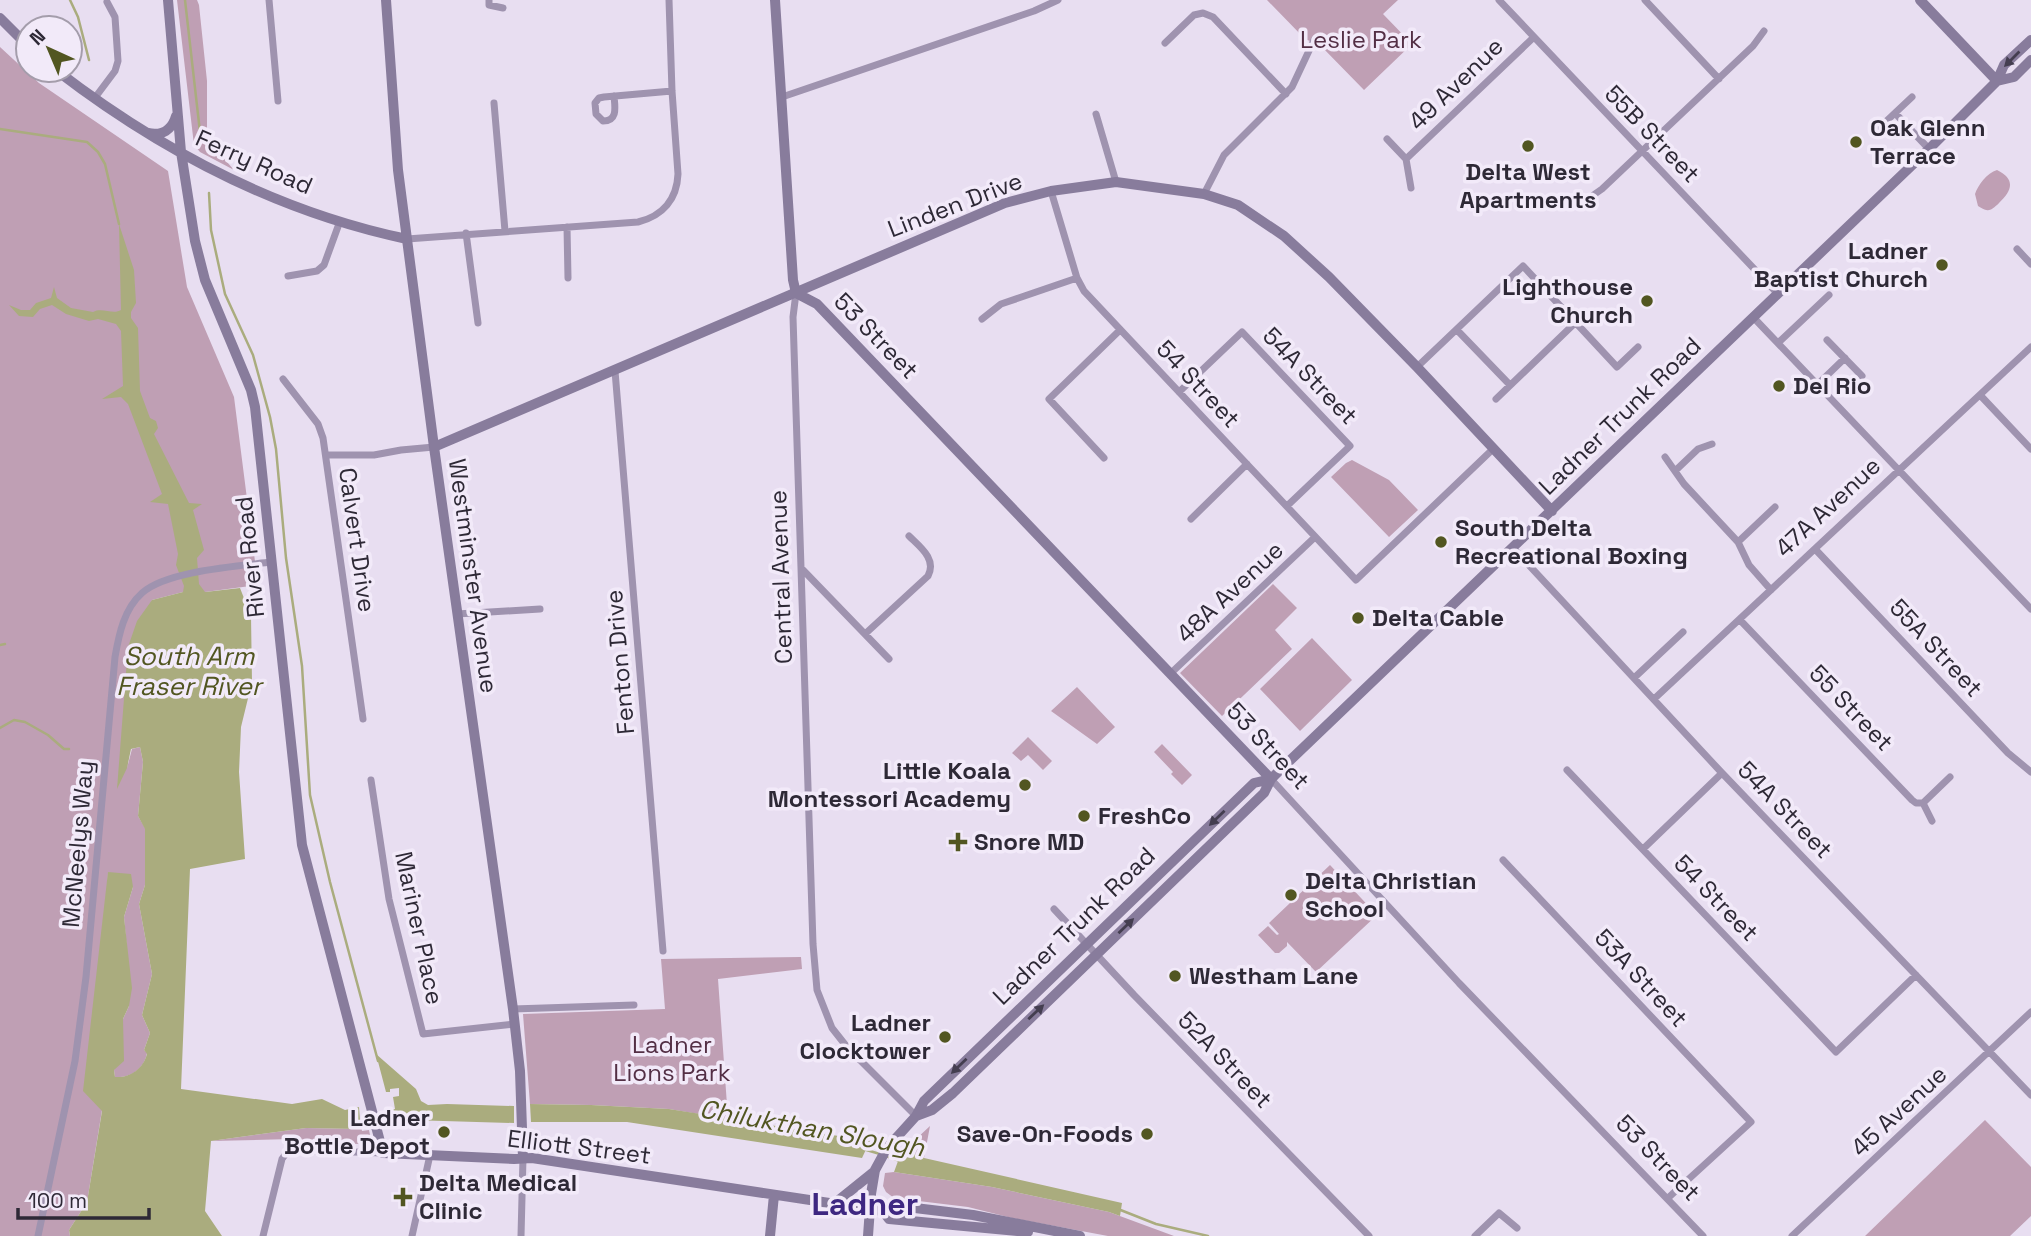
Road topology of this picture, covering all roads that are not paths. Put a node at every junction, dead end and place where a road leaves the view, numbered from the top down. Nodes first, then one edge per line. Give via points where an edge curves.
1 (167, 0) edge
2 (268, 0) edge
3 (386, 0) edge
4 (489, 0) edge
5 (669, 0) edge
6 (775, 0) edge
7 (1058, 0) edge
8 (1499, 0) edge
9 (1645, 0) edge
10 (1920, 0) edge
11 (107, 2) dead end
12 (503, 8) dead end
13 (0, 18) edge
14 (1764, 31) dead end
15 (14, 32) edge
16 (1534, 37) junction
17 (1314, 40) dead end
18 (2031, 40) edge
19 (1165, 43) dead end
20 (2031, 60) edge
21 (1719, 79) junction
22 (1997, 81) junction
23 (74, 84) edge
24 (672, 91) junction
25 (1286, 94) junction
26 (614, 96) dead end
27 (782, 97) junction
28 (1912, 97) dead end
29 (94, 99) junction
30 (278, 101) dead end
31 (495, 103) dead end
32 (177, 113) junction
33 (1895, 113) junction
34 (1096, 114) dead end
35 (1878, 129) dead end
36 (140, 130) junction
37 (1387, 139) dead end
38 (1929, 149) junction
39 (1642, 151) junction
40 (181, 152) junction
41 (1406, 159) junction
42 (1116, 182) junction
43 (1411, 188) dead end
44 (1051, 191) junction
45 (1204, 194) junction
46 (1592, 196) dead end
47 (340, 221) junction
48 (567, 227) junction
49 (505, 231) junction
50 (466, 233) junction
51 (408, 239) junction
52 (2017, 249) dead end
53 (2031, 264) edge
54 (288, 276) dead end
55 (568, 278) dead end
56 (1077, 278) junction
57 (796, 293) junction
58 (1778, 294) junction
59 (1829, 295) dead end
60 (1753, 317) junction
61 (982, 319) dead end
62 (478, 323) dead end
63 (1575, 323) junction
64 (1120, 330) junction
65 (1457, 330) junction
66 (1827, 340) dead end
67 (1778, 343) junction
68 (2031, 347) edge
69 (1638, 348) dead end
70 (1845, 358) junction
71 (1417, 367) junction
72 (614, 371) junction
73 (1862, 376) dead end
74 (283, 379) dead end
75 (1510, 385) junction
76 (1818, 385) junction
77 (1179, 392) junction
78 (1980, 395) junction
79 (1496, 399) dead end
80 (1712, 444) dead end
81 (434, 447) junction
82 (1493, 449) junction
83 (2031, 449) edge
84 (326, 455) junction
85 (1665, 457) dead end
86 (1104, 458) dead end
87 (1247, 464) junction
88 (1898, 470) junction
89 (1675, 471) junction
90 (1287, 506) junction
91 (1775, 507) dead end
92 (1552, 511) junction
93 (1191, 519) dead end
94 (909, 536) dead end
95 (1315, 537) junction
96 (1738, 542) junction
97 (1513, 548) junction
98 (1815, 549) junction
99 (271, 562) junction
100 (803, 570) junction
101 (1771, 590) junction
102 (540, 609) dead end
103 (2031, 609) edge
104 (457, 614) junction
105 (1740, 620) junction
106 (1683, 632) dead end
107 (865, 634) junction
108 (888, 659) dead end
109 (1170, 674) junction
110 (1634, 678) junction
111 (1654, 699) junction
112 (363, 719) dead end
113 (1567, 770) dead end
114 (2031, 772) edge
115 (1722, 773) junction
116 (1950, 776) dead end
117 (371, 779) dead end
118 (1271, 779) junction
119 (1923, 803) junction
120 (1932, 821) dead end
121 (1643, 849) junction
122 (1503, 860) dead end
123 (1054, 909) dead end
124 (1087, 943) junction
125 (663, 951) dead end
126 (1097, 954) junction
127 (1916, 975) junction
128 (634, 1004) dead end
129 (513, 1009) junction
130 (2031, 1012) edge
131 (515, 1024) junction
132 (1990, 1052) junction
133 (2031, 1095) edge
134 (916, 1116) junction
135 (383, 1153) junction
136 (430, 1155) junction
137 (523, 1158) junction
138 (875, 1170) junction
139 (774, 1195) junction
140 (1668, 1198) junction
141 (834, 1204) junction
142 (870, 1209) junction
143 (1517, 1228) dead end
144 (38, 1236) edge
145 (263, 1236) edge
146 (412, 1236) edge
147 (521, 1236) edge
148 (770, 1236) edge
149 (868, 1236) edge
150 (1079, 1236) edge
151 (1369, 1236) edge
152 (1475, 1236) edge
153 (1703, 1236) edge
154 (1792, 1236) edge

1 - 32 street, River Road
2 - 30 street
3 - 51 street, Westminster Avenue via 396,152
4 - 12 street via 489,5
5 - 24 street
6 - 27 street, Central Avenue
7 - 27 street
8 - 16 street, 55B Street
9 - 21 street
10 - 22 street
11 - 29 street via 115,17 118,61
13 - 15 street
14 - 21 street
16 - 39 street, 55B Street
16 - 41 street, 49 Avenue
17 - 25 street
18 -> 22 street, Ladner Trunk Road via 2004,65
19 - 25 street via 1194,15 1213,17
20 - 22 street, Ladner Trunk Road via 2014,77
21 - 39 street
22 - 38 street, Ladner Trunk Road
23 - 29 street, Ferry Road
24 - 26 street
24 - 48 street via 678,174 669,203 645,220
25 - 45 street via 1224,156
27 - 57 street, Central Avenue
28 - 33 street
29 - 36 street, Ferry Road
31 - 49 street
32 - 36 street via 166,132
32 - 40 street, River Road
33 - 35 street
33 - 38 street
34 - 42 street
36 - 40 street, Ferry Road
37 - 41 street, 49 Avenue
38 - 58 street, Ladner Trunk Road
39 - 46 street
39 - 58 street, 55B Street
40 - 47 street, Ferry Road via 239,184
40 - 99 street, River Road via 205,281 251,390
41 - 43 street, 49 Avenue
42 - 44 street, Linden Drive
42 - 45 street, Linden Drive
44 - 56 street, 54 Street
44 - 57 street, Linden Drive via 1005,204
45 - 71 street, Linden Drive via 1238,205 1284,236
47 - 51 street, Ferry Road
47 - 54 street via 324,265 317,271
48 - 49 street
48 - 55 street
49 - 50 street
50 - 51 street
50 - 62 street
51 - 81 street, Westminster Avenue
52 - 53 street
56 - 61 street via 1001,304
56 - 64 street, 54 Street
57 - 72 street, Linden Drive
57 - 100 street, Central Avenue via 793,317
57 - 109 street, 53 Street via 817,304
58 - 60 street, Ladner Trunk Road
59 - 67 street
60 - 67 street
60 - 92 street, Ladner Trunk Road
63 - 65 street via 1523,266
63 - 69 street via 1617,367
63 - 75 street
64 - 77 street, 54 Street
64 - 86 street via 1049,399
65 - 71 street
65 - 75 street
66 - 70 street
67 - 76 street
68 - 78 street, 47A Avenue
70 - 73 street
70 - 76 street
71 - 82 street, Linden Drive
72 - 81 street, Linden Drive
72 - 125 street, Fenton Drive
74 - 84 street, Calvert Drive via 318,424
75 - 79 street
76 - 88 street
77 - 87 street, 54 Street
77 - 90 street, 54A Street via 1242,332 1350,446
78 - 83 street
78 - 88 street, 47A Avenue
80 - 89 street via 1698,449
81 - 84 street, Linden Drive via 374,455
81 - 104 street, Westminster Avenue
82 - 92 street, Linden Drive
82 - 95 street, 54 Street via 1356,580
84 - 112 street, Calvert Drive
85 - 89 street
87 - 90 street, 54 Street
87 - 93 street
88 - 98 street, 47A Avenue
88 - 103 street
89 - 96 street
90 - 95 street, 54 Street
91 - 96 street
92 - 97 street, Ladner Trunk Road
94 - 107 street via 927,555 931,570
95 - 109 street, 48A Avenue
96 - 101 street via 1751,569
97 - 110 street, 54A Street
97 - 118 street, Ladner Trunk Road
98 - 101 street, 47A Avenue
98 - 114 street, 55A Street
99 - 135 street, River Road via 302,845
99 - 144 street, McNeelys Way via 161,582 142,593 122,623 75,1061
100 - 107 street
100 - 134 street, Central Avenue via 817,990 832,1028
101 - 105 street, 47A Avenue
102 - 104 street
104 - 129 street, Westminster Avenue
105 - 111 street, 47A Avenue
105 - 119 street, 55 Street via 1912,800
106 - 110 street
107 - 108 street
109 - 118 street, 53 Street
110 - 111 street, 54A Street
111 - 115 street, 54A Street
113 - 121 street, 54 Street
115 - 121 street
115 - 127 street, 54A Street
116 - 119 street
117 - 131 street, Mariner Place via 389,899 423,1034
118 -> 124 street, Ladner Trunk Road via 1254,783
126 -> 118 street, Ladner Trunk Road via 1264,793
118 - 140 street, 53 Street
119 - 120 street, 55 Street
121 - 127 street, 54 Street via 1836,1052
122 - 140 street, 53A Street via 1751,1122
123 - 124 street, 52A Street
124 - 126 street, 52A Street
124 -> 134 street, Ladner Trunk Road via 942,1082
134 -> 126 street, Ladner Trunk Road via 932,1111 953,1093
126 - 151 street, 52A Street
127 - 132 street, 54A Street
128 - 129 street
129 - 131 street, Westminster Avenue
130 - 132 street, 45 Avenue
131 - 137 street, Westminster Avenue
132 - 133 street, 54A Street
132 - 154 street, 45 Avenue
134 - 138 street, Ladner Trunk Road via 887,1148
135 - 136 street, Elliott Street
135 - 145 street, Elliott Street via 295,1150 284,1155
136 - 137 street, Elliott Street
136 - 146 street
137 - 139 street, Elliott Street
137 - 147 street
138 - 141 street
138 - 142 street, Ladner Trunk Road
139 - 141 street, Elliott Street
139 - 148 street
140 - 153 street, 53 Street
141 - 142 street, Elliott Street
142 - 149 street
142 - 150 street, Elliott Street via 883,1211 889,1219
143 - 152 street via 1499,1213

